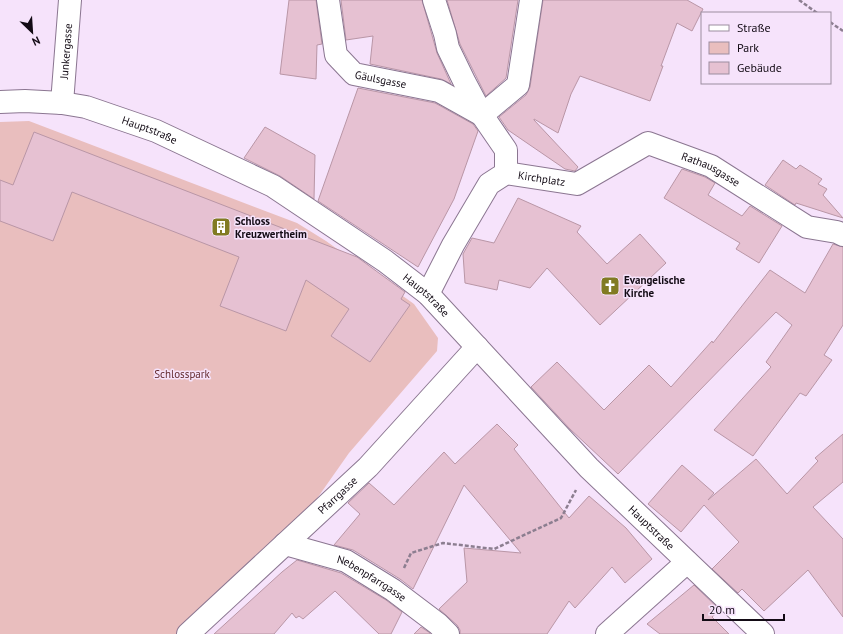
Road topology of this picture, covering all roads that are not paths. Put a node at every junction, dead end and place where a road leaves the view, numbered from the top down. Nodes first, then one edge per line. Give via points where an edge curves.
1 (70, 0) edge
2 (328, 0) edge
3 (434, 0) edge
4 (531, 0) edge
5 (0, 102) edge
6 (62, 103) junction
7 (482, 115) junction
8 (506, 173) junction
9 (577, 184) joint
10 (843, 235) edge
11 (428, 294) junction
12 (477, 347) junction
13 (285, 544) junction
14 (688, 562) junction
15 (188, 634) edge
16 (448, 634) edge
17 (607, 634) edge
18 (762, 634) edge

1 - 6 street, Junkergasse
2 - 7 street, Gäulsgasse via 336,55 354,74 439,91
3 - 7 street, Gäulsgasse via 448,48
4 - 7 street via 518,85
5 - 6 street, Hauptstraße
6 - 11 street, Hauptstraße via 86,107 156,131 273,186 385,261
7 - 8 street, Gäulsgasse via 506,150
8 - 9 street, Kirchplatz
8 - 11 street via 489,184
9 - 10 street, Rathausgasse via 648,143 711,166 807,227
11 - 12 street, Hauptstraße
12 - 13 street, Pfarrgasse via 368,467
12 - 14 street, Hauptstraße via 588,468
13 - 15 street, Pfarrgasse
13 - 16 street, Nebenpfarrgasse via 346,561 393,590
14 - 17 street
14 - 18 street, Hauptstraße

